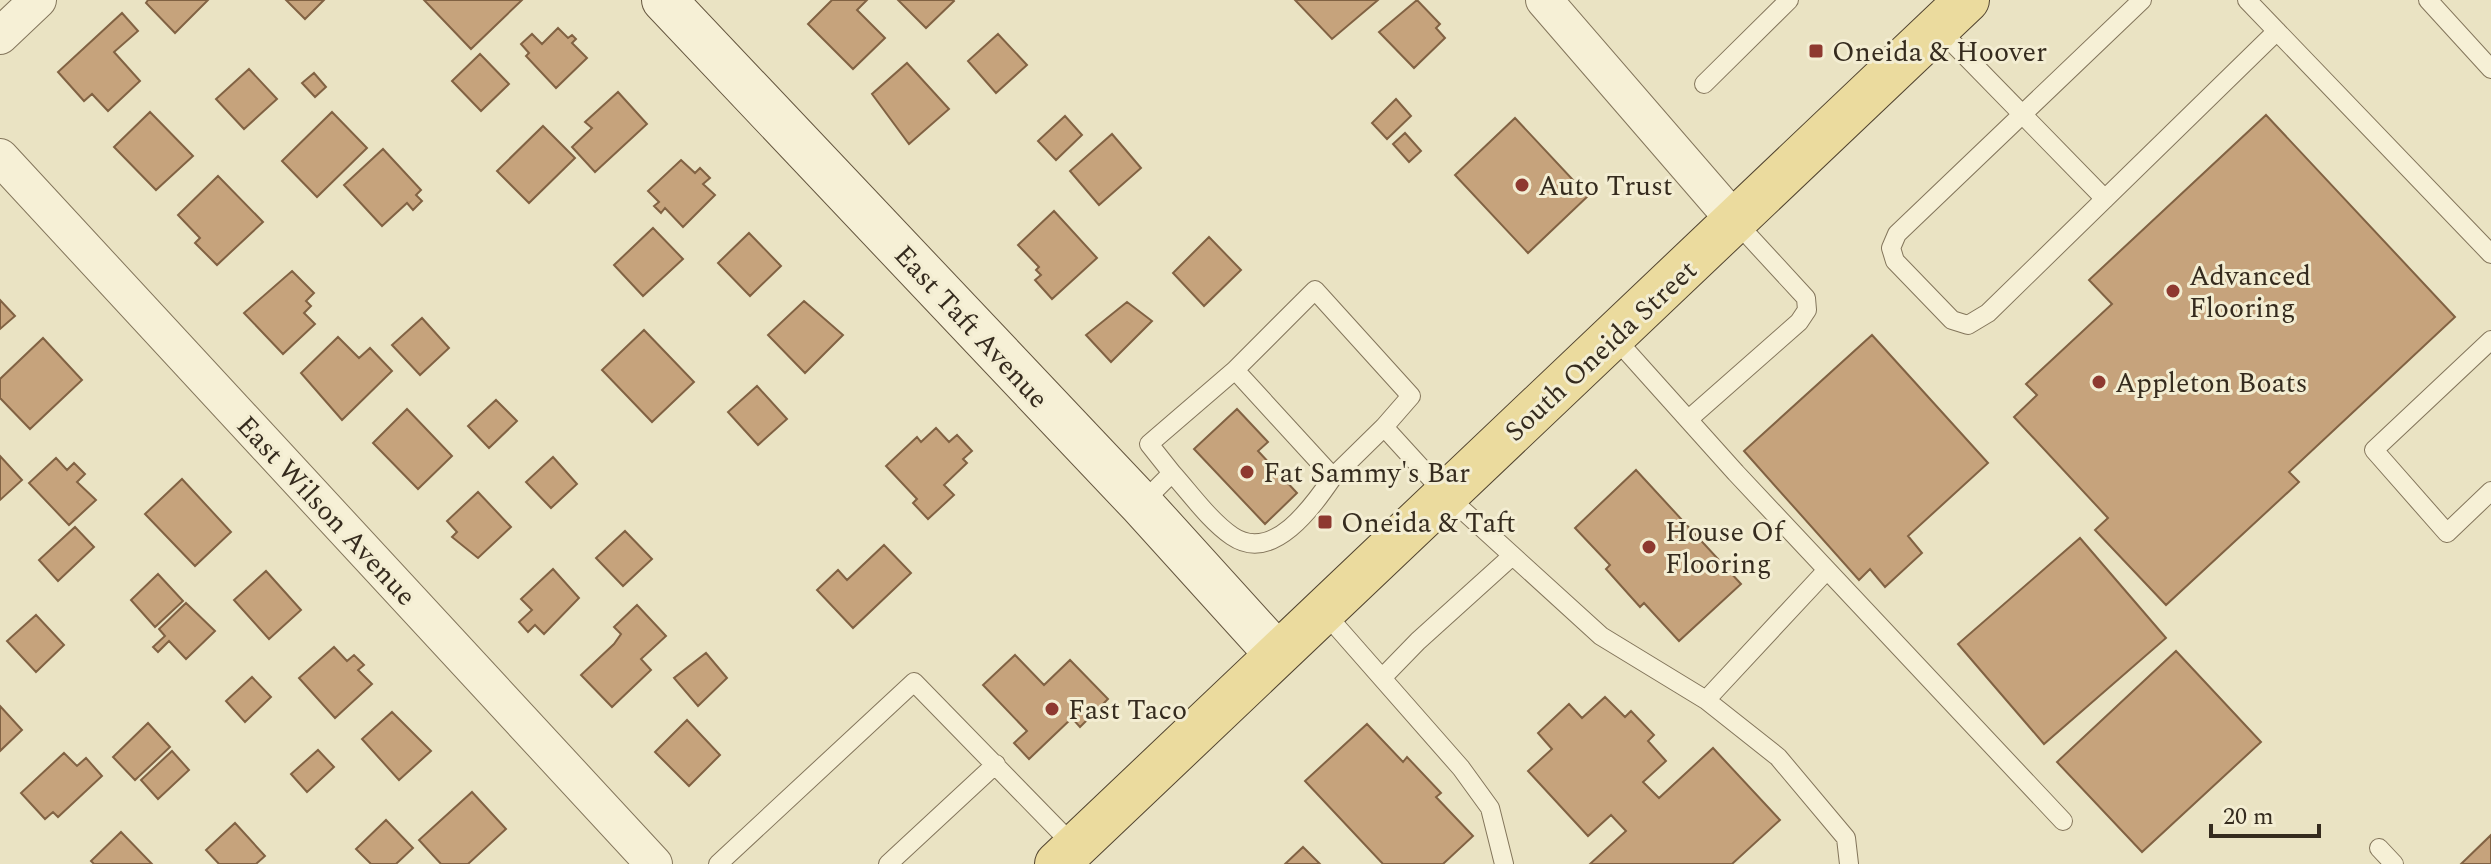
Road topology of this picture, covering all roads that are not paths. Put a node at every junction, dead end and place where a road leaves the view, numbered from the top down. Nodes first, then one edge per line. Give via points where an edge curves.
1 (38, 0) edge
2 (664, 0) edge
3 (1544, 0) edge
4 (1789, 0) edge
5 (2142, 0) edge
6 (2247, 0) edge
7 (2428, 0) edge
8 (1952, 14) edge
9 (2277, 31) junction
10 (0, 36) edge
11 (2491, 69) edge
12 (1704, 84) dead end
13 (2021, 113) junction
14 (0, 157) edge
15 (2105, 199) junction
16 (1736, 222) junction
17 (2491, 254) edge
18 (1614, 337) junction
19 (2491, 340) edge
20 (1235, 370) junction
21 (1690, 418) junction
22 (1384, 427) junction
23 (1172, 473) junction
24 (1333, 477) junction
25 (2491, 491) edge
26 (1446, 495) junction
27 (1141, 504) junction
28 (1511, 557) junction
29 (1827, 570) junction
30 (1323, 611) junction
31 (1277, 654) junction
32 (1383, 677) junction
33 (1706, 700) junction
34 (996, 764) junction
35 (2063, 821) dead end
36 (2379, 848) dead end
37 (1066, 856) edge
38 (654, 864) edge
39 (718, 864) edge
40 (888, 864) edge
41 (1504, 864) edge
42 (1849, 864) edge
43 (2394, 864) edge

1 - 10 street
2 - 27 street, East Taft Avenue
3 - 16 street
4 - 12 lane
5 - 13 lane
6 - 9 lane
7 - 11 lane
8 - 13 lane
8 - 16 main road, South Oneida Street
9 - 15 lane
9 - 17 lane
13 - 15 lane
13 - 15 lane via 1897,234 1891,248 1895,261 1942,310 1968,325 1988,313
14 - 38 street, East Wilson Avenue
16 - 18 main road, South Oneida Street
16 - 21 lane via 1806,298 1807,310
18 - 21 lane
18 - 26 main road, South Oneida Street
19 - 25 lane via 2374,450 2447,533
20 - 22 lane via 1315,290 1411,396
20 - 23 lane via 1149,444
20 - 24 lane
21 - 29 lane
22 - 24 lane
22 - 26 lane
23 - 24 lane via 1233,537 1258,543 1276,539 1292,525
23 - 27 lane
26 - 28 lane
26 - 30 main road, South Oneida Street
27 - 31 street, East Taft Avenue
28 - 32 lane
28 - 33 lane via 1601,636
29 - 33 lane
29 - 35 lane
30 - 31 main road, South Oneida Street
30 - 32 lane
31 - 37 main road, South Oneida Street
32 - 41 lane via 1490,808
33 - 42 lane via 1778,757 1846,838
34 - 37 lane
34 - 39 lane via 914,682
34 - 40 lane
36 - 43 lane

